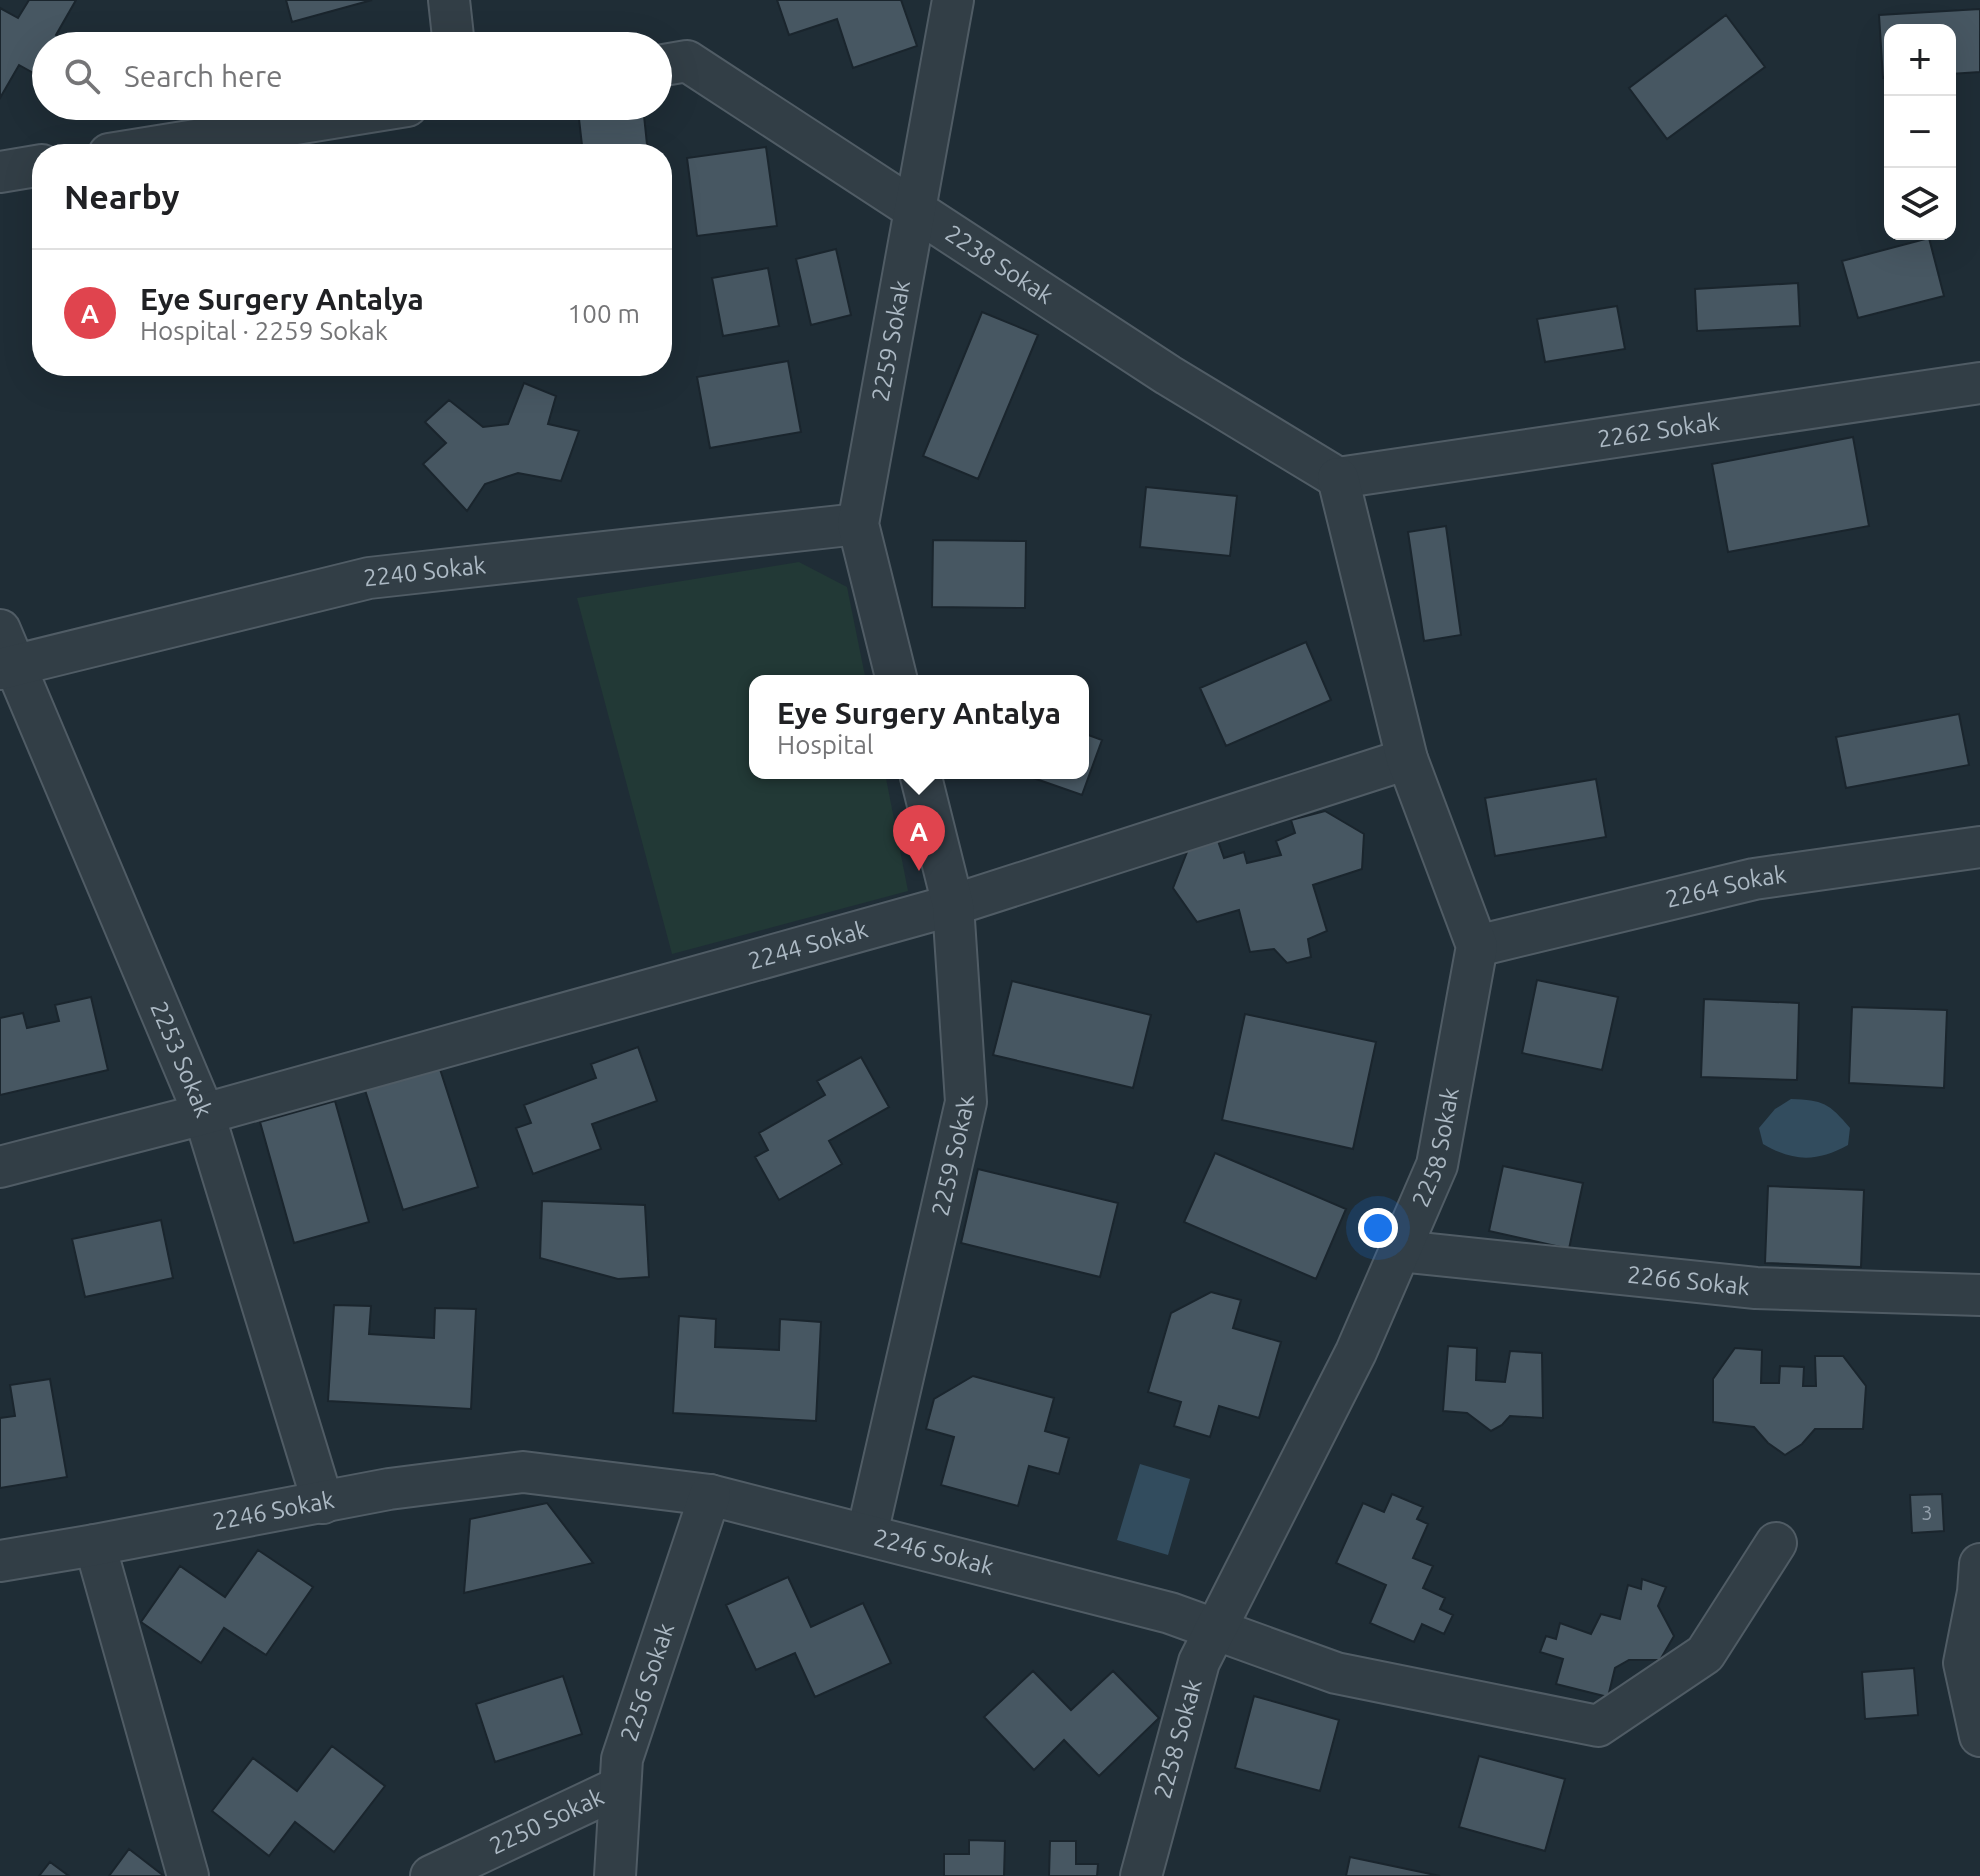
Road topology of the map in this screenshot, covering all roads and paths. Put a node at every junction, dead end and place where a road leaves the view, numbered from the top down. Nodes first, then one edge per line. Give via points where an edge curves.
1 (449, 0) edge
2 (953, 0) edge
3 (452, 32) edge
4 (672, 64) edge
5 (320, 120) edge
6 (171, 144) edge
7 (32, 167) edge
8 (0, 172) edge
9 (915, 210) junction
10 (1980, 383) edge
11 (1338, 478) junction
12 (858, 524) junction
13 (5, 655) edge
14 (896, 675) edge
15 (1407, 759) junction
16 (922, 779) edge
17 (1980, 847) edge
18 (953, 905) junction
19 (1477, 946) junction
20 (204, 1114) junction
21 (0, 1167) edge
22 (1400, 1251) junction
23 (1980, 1295) edge
24 (710, 1495) junction
25 (323, 1503) junction
26 (867, 1534) junction
27 (1776, 1543) dead end
28 (95, 1545) junction
29 (0, 1561) edge
30 (1980, 1564) edge
31 (1216, 1629) junction
32 (1980, 1736) edge
33 (620, 1787) junction
34 (188, 1876) edge
35 (431, 1876) edge
36 (615, 1876) edge
37 (1141, 1876) edge

1 - 3 street
2 - 9 street, 2259 Sokak
4 - 9 street, 2238 Sokak via 687,61
5 - 6 street
7 - 8 street
9 - 11 street, 2238 Sokak
9 - 12 street, 2259 Sokak
10 - 11 street, 2262 Sokak
11 - 15 street
12 - 13 street, 2240 Sokak via 369,578
12 - 14 street, 2259 Sokak
13 - 20 street, 2253 Sokak
15 - 18 street, 2244 Sokak
15 - 19 street
16 - 18 street, 2259 Sokak
17 - 19 street, 2264 Sokak via 1754,879
18 - 20 street, 2244 Sokak
18 - 26 street, 2259 Sokak via 966,1102
19 - 22 street, 2258 Sokak via 1437,1165
20 - 21 street, 2244 Sokak
20 - 25 street, 2253 Sokak
22 - 23 street, 2266 Sokak via 1756,1288
22 - 31 street, 2258 Sokak via 1356,1352
24 - 25 street, 2246 Sokak via 523,1472
24 - 26 street, 2246 Sokak
24 - 33 street, 2256 Sokak via 622,1759
25 - 28 street, 2246 Sokak
26 - 31 street, 2246 Sokak
27 - 31 street, 2246 Sokak via 1705,1654 1598,1726 1336,1673
28 - 29 street, 2246 Sokak
28 - 34 street
30 - 32 street via 1964,1663
31 - 37 street, 2258 Sokak via 1199,1662
33 - 35 street, 2250 Sokak
33 - 36 street, 2256 Sokak

